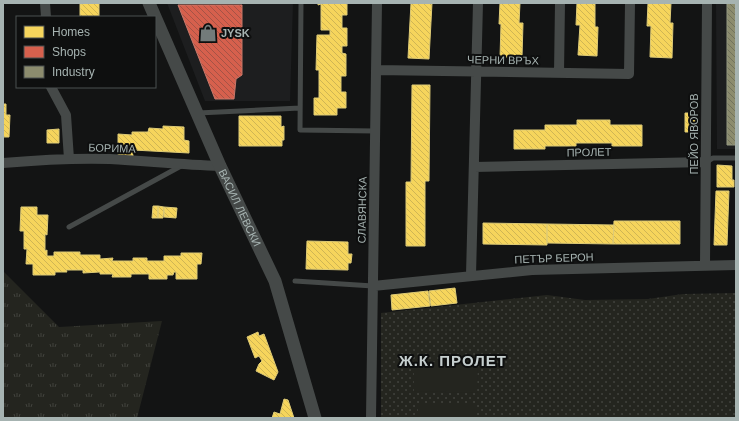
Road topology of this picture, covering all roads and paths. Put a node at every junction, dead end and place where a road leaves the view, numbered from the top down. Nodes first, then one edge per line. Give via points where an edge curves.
1 (45, 3) edge
2 (150, 3) edge
3 (301, 3) edge
4 (377, 3) edge
5 (478, 3) edge
6 (560, 3) edge
7 (630, 3) edge
8 (707, 3) edge
9 (46, 16) edge
10 (156, 16) edge
11 (156, 17) edge
12 (376, 70) junction
13 (476, 72) junction
14 (559, 73) junction
15 (52, 88) edge
16 (300, 108) junction
17 (197, 113) junction
18 (375, 131) junction
19 (736, 158) edge
20 (68, 159) junction
21 (706, 162) junction
22 (3, 163) edge
23 (183, 165) junction
24 (220, 166) junction
25 (474, 166) junction
26 (69, 227) dead end
27 (705, 265) junction
28 (736, 265) edge
29 (470, 275) junction
30 (294, 281) dead end
31 (373, 286) junction
32 (316, 418) edge
33 (371, 418) edge

1 - 9 street
2 - 10 street, ВАСИЛ ЛЕВСКИ
3 - 16 lane
4 - 12 street, СЛАВЯНСКА
5 - 13 street
6 - 14 street
7 - 14 street, ЧЕРНИ ВРЪХ via 629,74
8 - 21 street, ПЕЙО ЯВОРОВ
11 - 17 street, ВАСИЛ ЛЕВСКИ
12 - 13 street, ЧЕРНИ ВРЪХ
12 - 18 street, СЛАВЯНСКА
13 - 14 street, ЧЕРНИ ВРЪХ
13 - 25 street
15 - 20 street via 66,115
16 - 17 lane
16 - 18 lane via 300,130
17 - 24 street, ВАСИЛ ЛЕВСКИ
18 - 31 street, СЛАВЯНСКА
19 - 21 lane via 713,158
20 - 22 street, БОРИМА
20 - 23 street, БОРИМА via 109,159
21 - 25 street, ПРОЛЕТ
21 - 27 street, ПЕЙО ЯВОРОВ
23 - 24 street, БОРИМА
23 - 26 lane
24 - 32 street, ВАСИЛ ЛЕВСКИ via 275,281
25 - 29 street
27 - 28 street, ПЕТЪР БЕРОН
27 - 29 street, ПЕТЪР БЕРОН via 532,270
29 - 31 street, ПЕТЪР БЕРОН
30 - 31 lane
31 - 33 street, СЛАВЯНСКА

